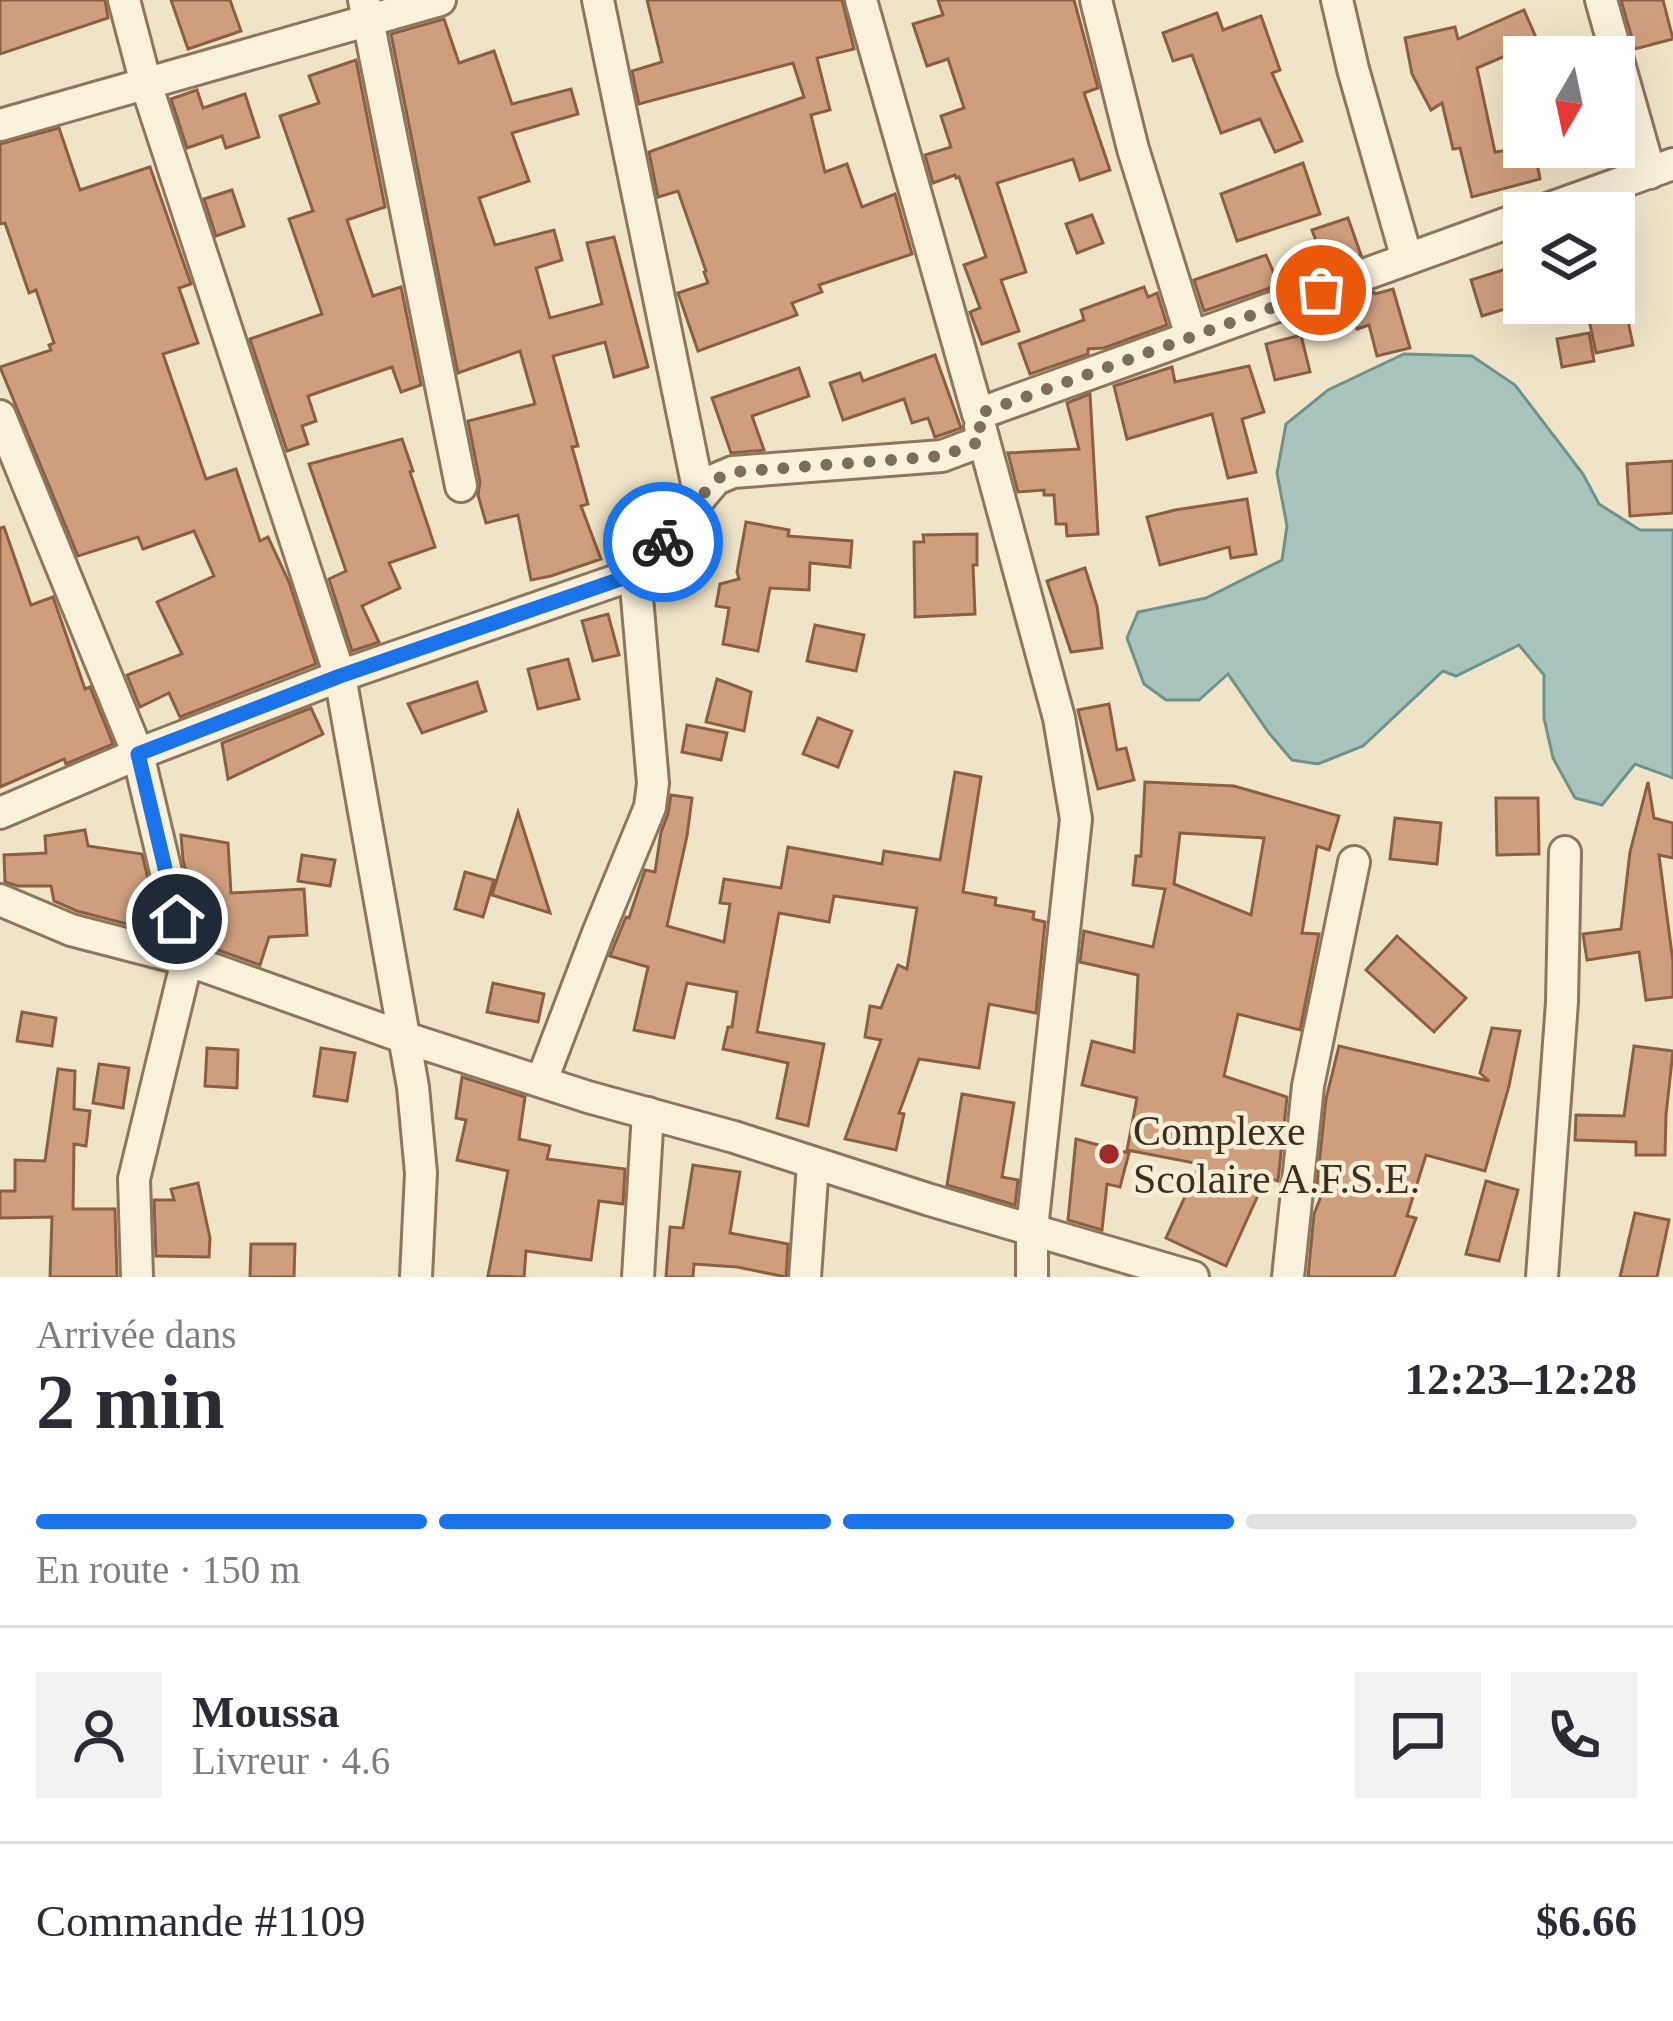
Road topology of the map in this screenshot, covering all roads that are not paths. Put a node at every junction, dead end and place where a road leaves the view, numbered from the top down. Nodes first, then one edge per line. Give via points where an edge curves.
1 (124, 0) edge
2 (440, 0) edge
3 (598, 0) edge
4 (862, 0) edge
5 (1096, 0) edge
6 (1336, 0) edge
7 (1601, 0) edge
8 (366, 10) edge
9 (146, 84) junction
10 (0, 125) edge
11 (1662, 169) edge
12 (1597, 192) edge
13 (1503, 225) edge
14 (1407, 259) junction
15 (1191, 336) junction
16 (0, 416) edge
17 (980, 427) junction
18 (461, 486) dead end
19 (700, 498) junction
20 (635, 574) junction
21 (340, 676) junction
22 (138, 754) junction
23 (0, 813) edge
24 (1565, 851) dead end
25 (1354, 862) dead end
26 (0, 900) edge
27 (187, 960) junction
28 (403, 1037) junction
29 (542, 1080) junction
30 (648, 1113) junction
31 (813, 1164) junction
32 (1033, 1229) junction
33 (137, 1277) edge
34 (416, 1277) edge
35 (638, 1277) edge
36 (805, 1277) edge
37 (1032, 1277) edge
38 (1193, 1277) edge
39 (1288, 1277) edge
40 (1542, 1277) edge

1 - 9 street
2 - 8 street
3 - 19 street
4 - 17 street
5 - 15 street
6 - 14 street
7 - 11 street
8 - 9 street
8 - 18 street
9 - 10 street
9 - 21 street
11 - 12 street
13 - 14 street
14 - 15 street
15 - 17 street
16 - 22 street
17 - 19 street via 942,456 733,472
17 - 32 street via 1059,718 1076,819
19 - 20 street
20 - 21 street
20 - 29 street via 650,807
21 - 22 street
21 - 28 street
22 - 23 street
22 - 27 street
24 - 40 street
25 - 39 street via 1308,1086
26 - 27 street via 71,930
27 - 28 street
27 - 33 street via 134,1179
28 - 29 street
28 - 34 street via 421,1173
29 - 30 street
30 - 31 street
30 - 35 street
31 - 32 street
31 - 36 street
32 - 37 street
32 - 38 street

